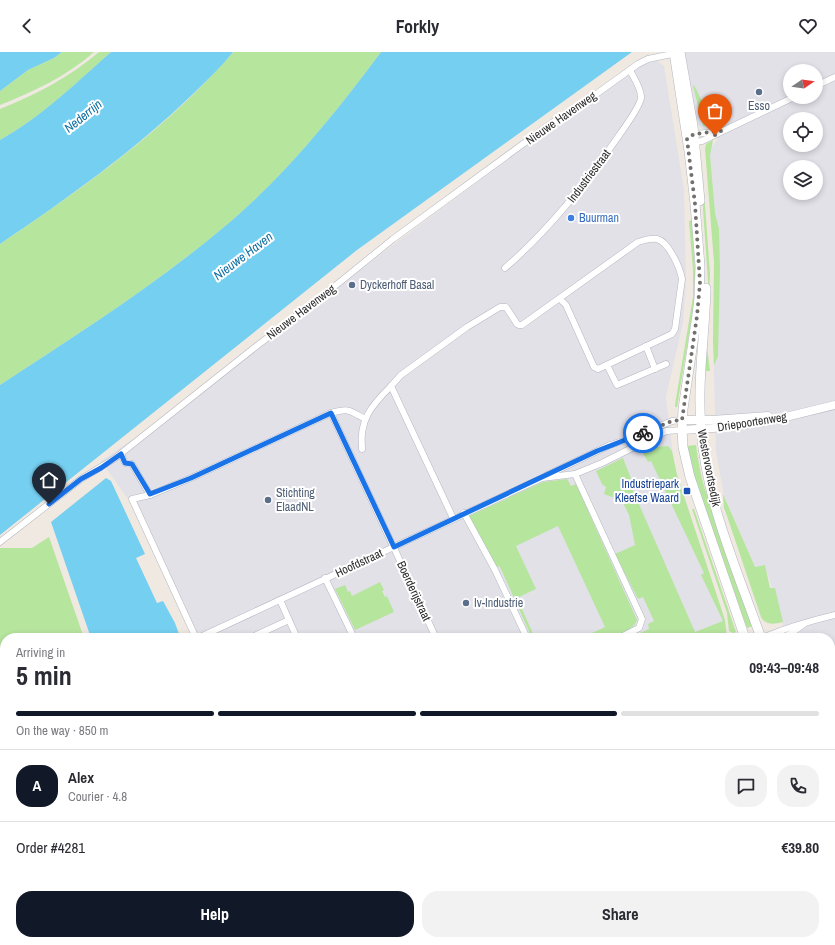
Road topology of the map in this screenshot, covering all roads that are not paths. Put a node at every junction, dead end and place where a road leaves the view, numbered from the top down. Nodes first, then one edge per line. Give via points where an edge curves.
1 (676, 53) edge
2 (630, 70) junction
3 (835, 77) edge
4 (823, 83) edge
5 (783, 102) edge
6 (692, 138) junction
7 (505, 268) dead end
8 (560, 299) junction
9 (646, 346) junction
10 (666, 364) dead end
11 (607, 365) junction
12 (655, 369) junction
13 (391, 386) junction
14 (835, 405) edge
15 (331, 413) junction
16 (365, 419) junction
17 (682, 420) junction
18 (701, 425) junction
19 (682, 430) junction
20 (626, 440) junction
21 (603, 448) joint
22 (362, 449) dead end
23 (630, 449) junction
24 (121, 454) junction
25 (614, 457) joint
26 (575, 474) junction
27 (542, 478) junction
28 (150, 494) junction
29 (464, 513) junction
30 (453, 518) junction
31 (0, 542) edge
32 (394, 547) junction
33 (325, 578) junction
34 (280, 600) junction
35 (835, 616) edge
36 (289, 620) junction
37 (804, 624) junction
38 (195, 633) edge
39 (208, 633) edge
40 (261, 633) edge
41 (296, 633) edge
42 (352, 633) edge
43 (434, 633) edge
44 (525, 633) edge
45 (629, 633) edge
46 (742, 633) edge
47 (760, 633) edge
48 (774, 633) edge
49 (791, 633) edge

1 - 2 street, Nieuwe Havenweg via 642,62
1 - 6 main road, Westervoortsedijk
2 - 7 street, Industriestraat via 641,99 625,126 596,169 562,211
2 - 24 street, Nieuwe Havenweg via 393,239
3 - 4 street
5 - 6 street via 702,141
6 - 17 main road, Westervoortsedijk via 700,283
6 - 18 main road, Westervoortsedijk via 706,279
8 - 9 street via 638,242 659,240 665,244 673,257 682,279 675,329 672,334
8 - 11 street via 566,305 594,367 598,369
8 - 13 street via 519,325 506,307 500,307 467,327 401,375
9 - 11 street
9 - 12 street
10 - 12 street
11 - 12 street via 616,386
13 - 16 street via 373,405
13 - 30 street
14 - 18 street, Driepoortenweg via 799,413
15 - 16 street via 350,410
15 - 28 street via 191,478
15 - 32 street, Boerderijstraat
16 - 22 street
17 - 18 street, Driepoortenweg
17 - 19 main road, Westervoortsedijk
17 - 20 street, Westervoortsedijk via 672,421
18 - 19 street, Driepoortenweg
18 - 47 main road, Westervoortsedijk via 709,482 722,529
19 - 23 street, Westervoortsedijk via 666,431
19 - 46 main road, Westervoortsedijk via 690,477
20 - 21 street, Westervoortsedijk
20 - 23 street
21 - 27 street, Hoofdstraat
23 - 25 street, Westervoortsedijk
24 - 28 street via 125,463 132,464
24 - 31 street, Nieuwe Havenweg via 81,479
25 - 26 street, Hoofdstraat
26 - 27 street, Hoofdstraat
26 - 45 street via 642,619 639,628
27 - 29 street, Hoofdstraat
28 - 38 street via 132,499
29 - 30 street, Hoofdstraat
29 - 44 street
30 - 32 street, Hoofdstraat
32 - 33 street, Hoofdstraat
32 - 43 street, Boerderijstraat
33 - 34 street, Hoofdstraat
33 - 42 street
34 - 36 street
34 - 39 street, Hoofdstraat
35 - 37 street
36 - 40 street
36 - 41 street
37 - 48 street
37 - 49 street

